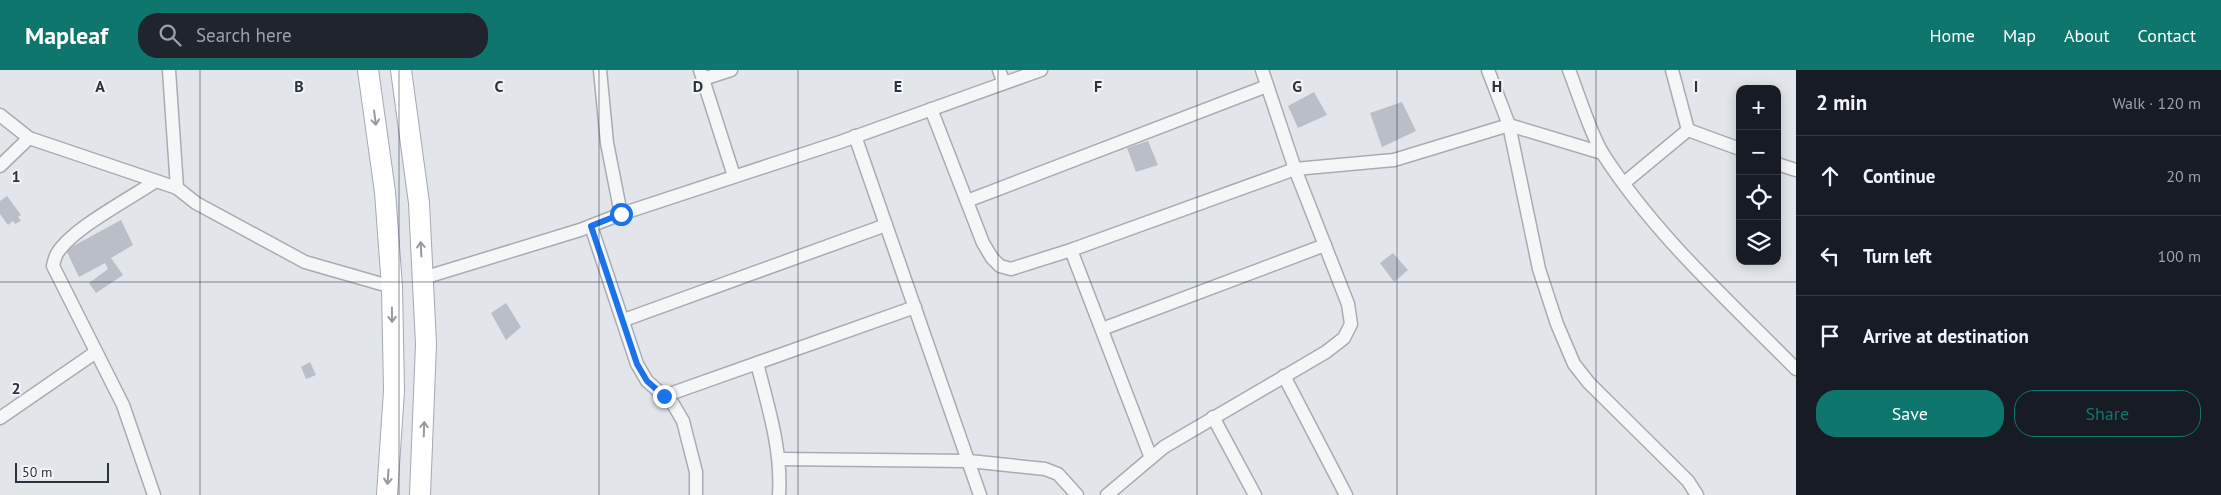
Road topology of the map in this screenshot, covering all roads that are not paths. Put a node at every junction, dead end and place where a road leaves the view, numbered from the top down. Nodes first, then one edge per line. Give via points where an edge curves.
1 (169, 70) edge
2 (368, 70) edge
3 (401, 70) edge
4 (600, 70) edge
5 (731, 70) edge
6 (999, 70) edge
7 (1041, 70) edge
8 (1262, 70) edge
9 (1488, 70) edge
10 (1569, 70) edge
11 (1672, 70) edge
12 (702, 74) edge
13 (1004, 83) junction
14 (1268, 86) junction
15 (931, 109) junction
16 (0, 116) edge
17 (1509, 125) junction
18 (1688, 130) junction
19 (855, 136) junction
20 (29, 138) junction
21 (1736, 148) edge
22 (1602, 153) junction
23 (1781, 165) edge
24 (0, 166) edge
25 (1295, 168) junction
26 (1796, 170) edge
27 (734, 176) junction
28 (156, 181) junction
29 (1624, 183) junction
30 (177, 188) junction
31 (967, 201) junction
32 (621, 214) junction
33 (886, 225) junction
34 (591, 226) junction
35 (1325, 245) junction
36 (1071, 250) junction
37 (423, 278) junction
38 (392, 287) junction
39 (915, 307) junction
40 (624, 320) junction
41 (1102, 329) junction
42 (96, 352) junction
43 (757, 363) junction
44 (1796, 369) edge
45 (1284, 376) junction
46 (664, 396) junction
47 (1213, 417) junction
48 (0, 418) edge
49 (1151, 458) junction
50 (778, 459) junction
51 (969, 461) junction
52 (154, 495) edge
53 (387, 495) edge
54 (420, 495) edge
55 (696, 495) edge
56 (779, 495) edge
57 (980, 495) edge
58 (1077, 495) edge
59 (1107, 495) edge
60 (1256, 495) edge
61 (1346, 495) edge
62 (1697, 495) edge

1 - 30 street
2 -> 38 main road
37 -> 3 main road via 419,203
4 - 32 street via 608,143
5 - 12 street
6 - 13 street
7 - 13 street
8 - 14 street
9 - 17 street
10 - 22 street
11 - 18 street
12 - 27 street
13 - 15 street
14 - 25 street
14 - 31 street
15 - 19 street
15 - 31 street
16 - 20 street
17 - 22 street
17 - 25 street via 1394,160
17 - 62 street via 1539,269 1574,364 1589,383 1688,481
18 - 21 street
18 - 29 street
19 - 27 street
19 - 33 street
20 - 24 street
20 - 28 street
22 - 29 street
23 - 26 street
25 - 35 street
25 - 36 street
27 - 32 street
28 - 30 street
28 - 42 street via 83,229 56,253 53,266
29 - 44 street via 1673,247
30 - 38 street via 196,203 305,262
31 - 36 street via 983,243 1000,266 1010,269
32 - 34 street
33 - 39 street
33 - 40 street
34 - 37 street
34 - 40 street
35 - 41 street
35 - 45 street via 1342,284 1351,324 1344,338 1326,352
36 - 41 street
54 -> 37 main road via 426,344
38 -> 53 main road via 394,391
39 - 43 street
39 - 51 street
40 - 46 street via 637,364 647,381
41 - 49 street
42 - 48 street
42 - 52 street via 123,404
43 - 46 street
43 - 50 street via 775,431
45 - 47 street
45 - 61 street
46 - 55 street via 674,404 683,421 696,472
47 - 49 street
47 - 60 street
49 - 59 street
50 - 51 street
50 - 56 street
51 - 57 street
51 - 58 street via 1045,469 1058,474

